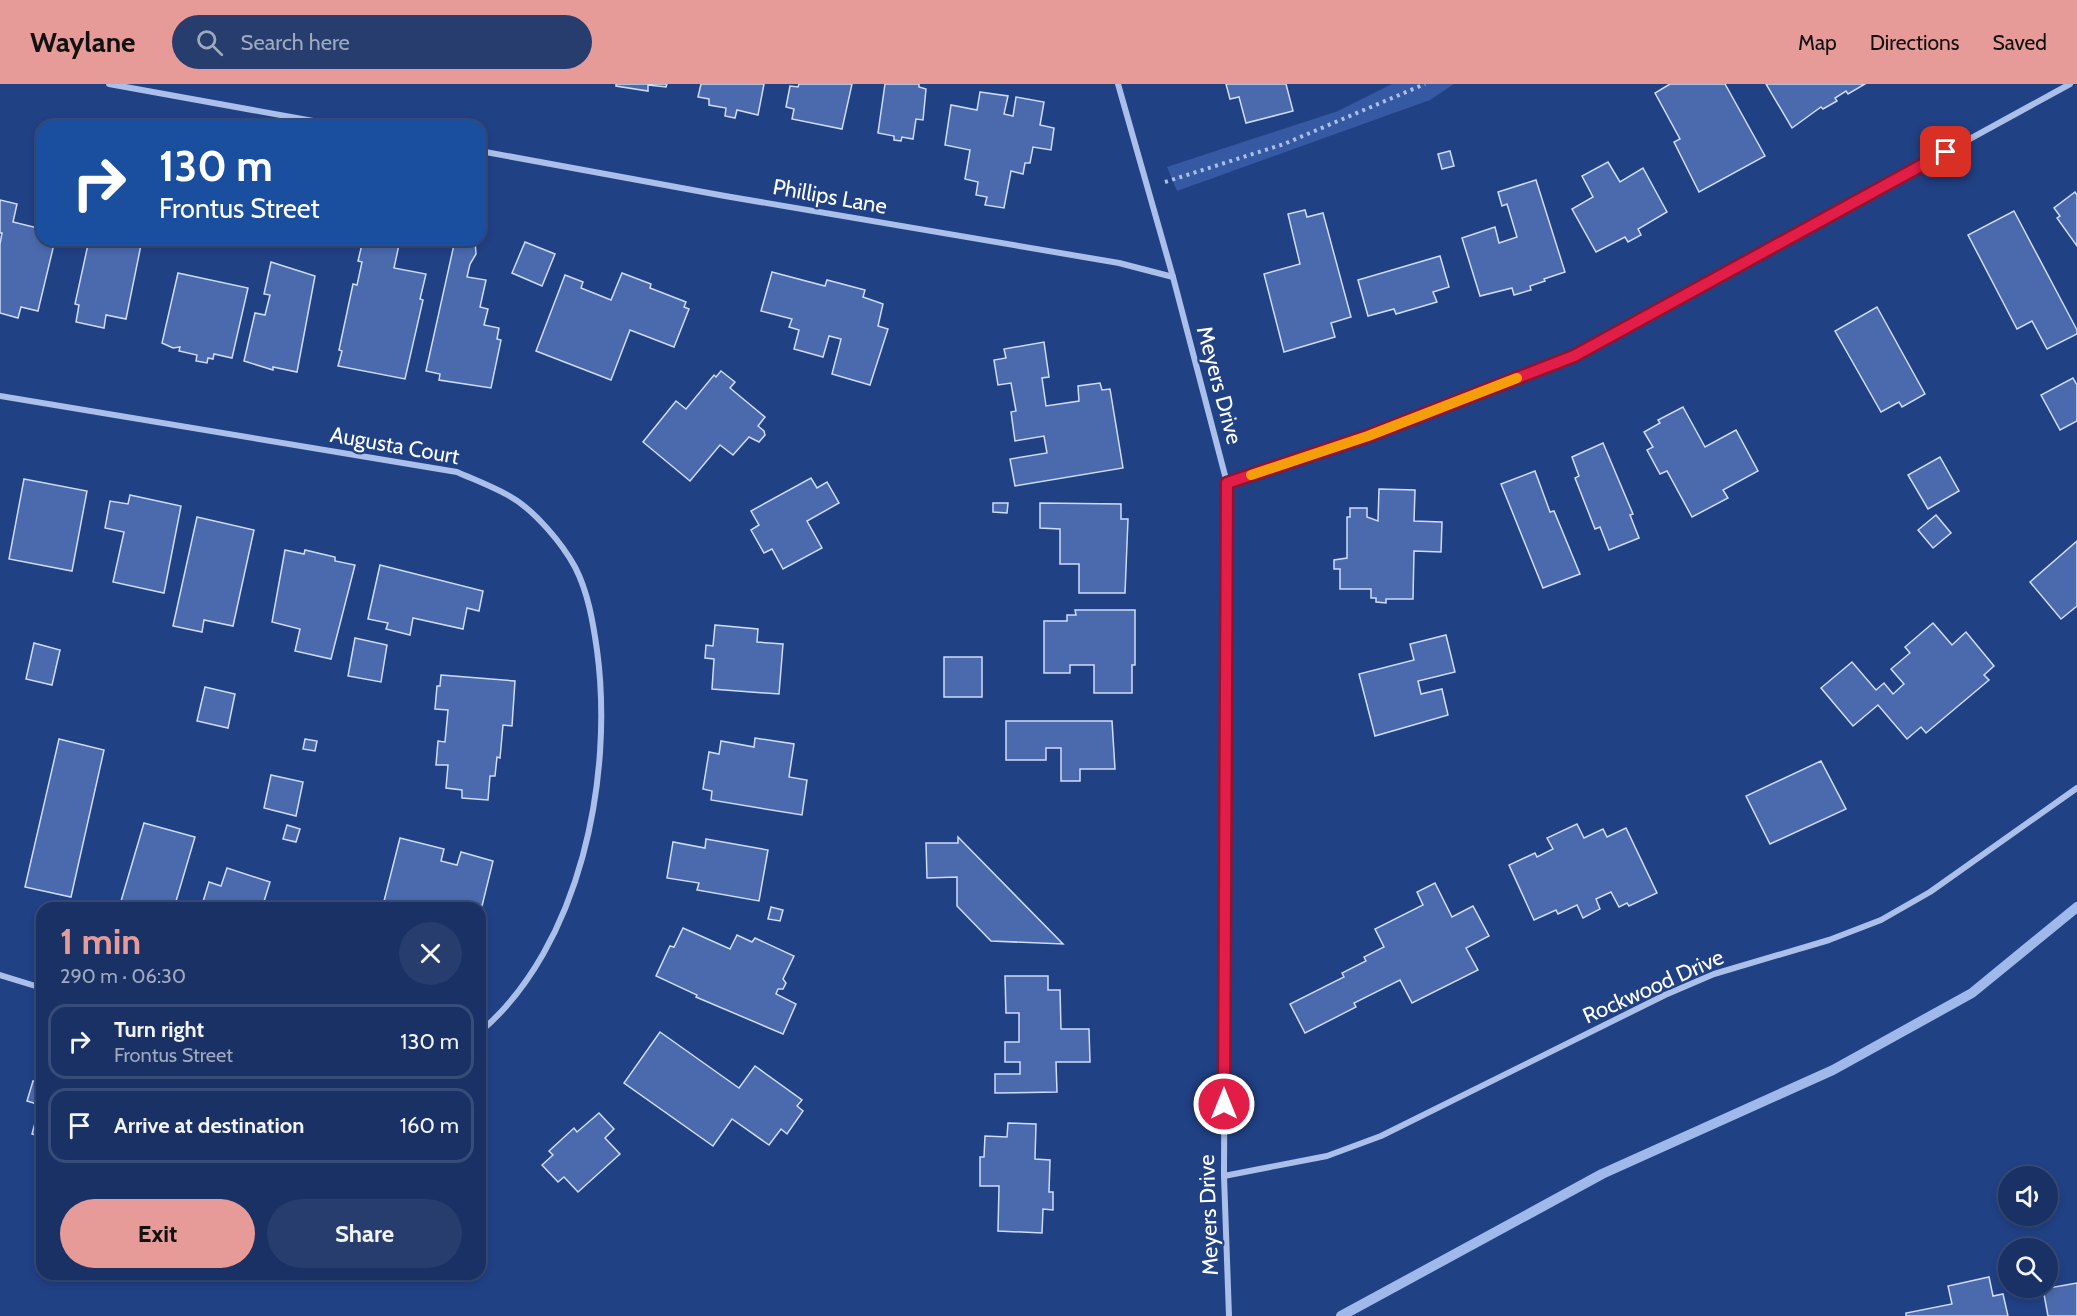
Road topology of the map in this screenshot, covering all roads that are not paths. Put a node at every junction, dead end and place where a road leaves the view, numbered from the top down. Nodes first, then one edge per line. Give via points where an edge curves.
1 (109, 84) edge
2 (1118, 84) edge
3 (2070, 84) edge
4 (308, 120) edge
5 (486, 153) edge
6 (1173, 277) junction
7 (0, 396) edge
8 (1227, 483) junction
9 (2077, 788) edge
10 (0, 975) edge
11 (36, 986) edge
12 (486, 1027) edge
13 (1224, 1176) junction
14 (1229, 1316) edge

1 - 4 street
2 - 6 street, Meyers Drive
3 - 8 street via 1574,356 1368,436
5 - 6 street, Phillips Lane via 1119,263
6 - 8 street, Meyers Drive
7 - 12 street, Augusta Court via 457,472 513,498 551,532 575,567 593,617 603,692 600,762 582,859 559,921 531,975
8 - 13 street, Meyers Drive
9 - 13 street, Rockwood Drive via 1930,892 1881,920 1714,974 1665,995 1381,1136 1327,1156
10 - 11 street
13 - 14 street, Meyers Drive

